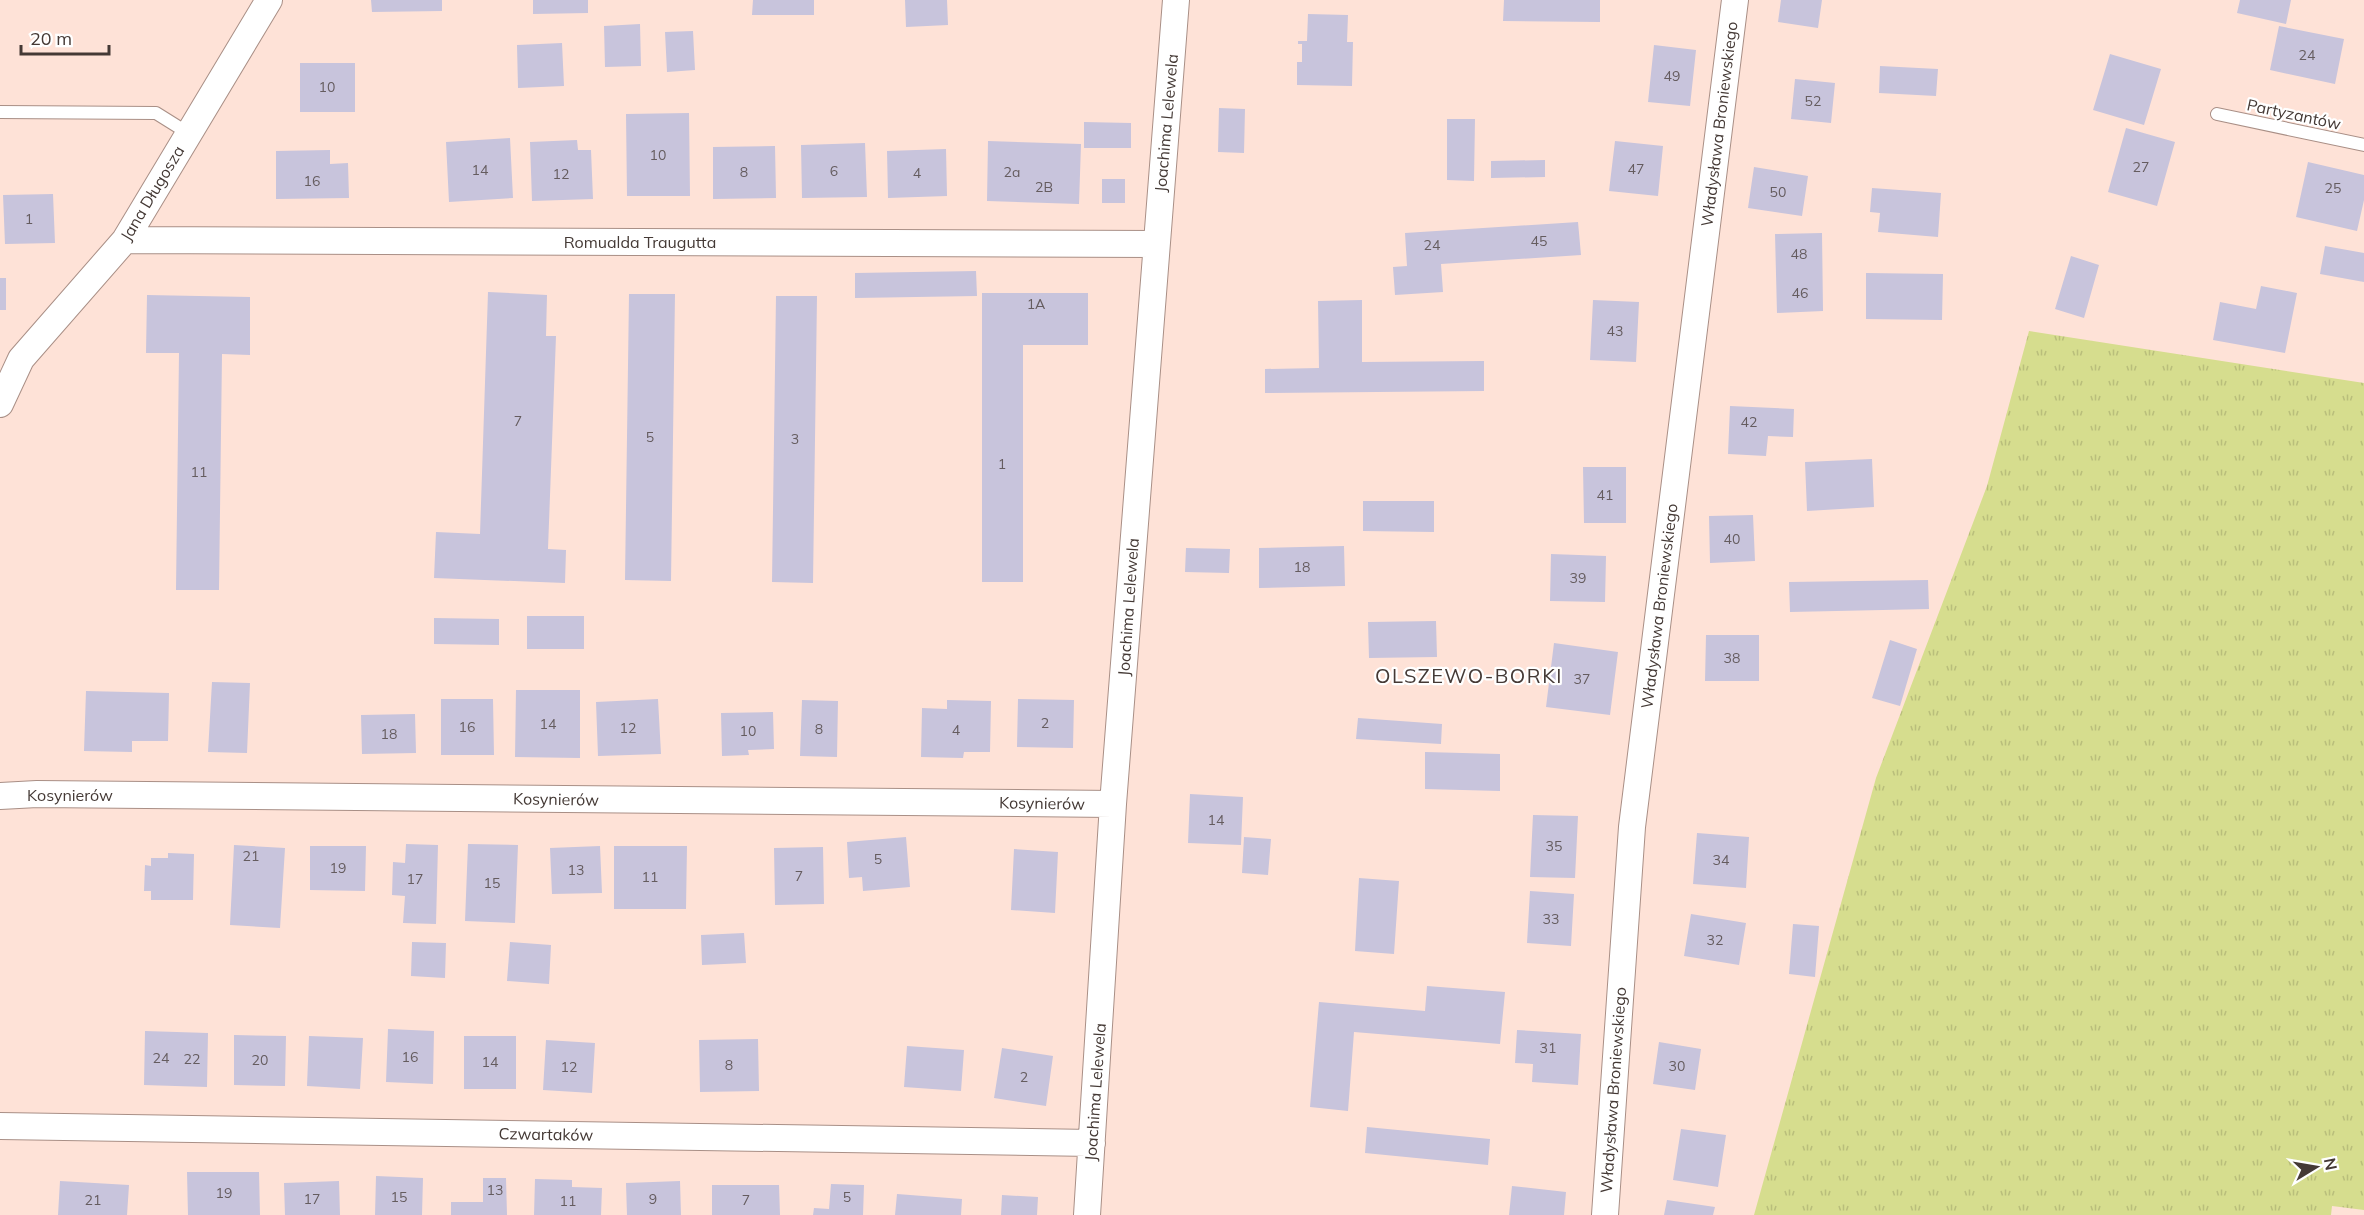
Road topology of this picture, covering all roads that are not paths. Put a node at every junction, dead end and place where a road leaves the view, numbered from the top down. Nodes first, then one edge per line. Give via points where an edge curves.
1 (269, 0) edge
2 (1176, 0) edge
3 (1735, 0) edge
4 (0, 112) edge
5 (2217, 114) dead end
6 (188, 133) junction
7 (2364, 146) edge
8 (125, 240) junction
9 (1156, 244) junction
10 (0, 404) edge
11 (0, 796) edge
12 (1113, 804) junction
13 (0, 1126) edge
14 (1092, 1143) junction
15 (1087, 1215) edge
16 (1605, 1215) edge

1 - 6 street, Jana Długosza
2 - 9 street, Joachima Lelewela
3 - 16 street, Władysława Broniewskiego via 1632,827
4 - 6 lane via 156,113
5 - 7 lane, Partyzantów
6 - 8 street, Jana Długosza
8 - 9 street, Romualda Traugutta
8 - 10 street, Jana Długosza via 21,359
9 - 12 street, Joachima Lelewela
11 - 12 street, Kosynierów
12 - 14 street, Joachima Lelewela
13 - 14 street, Czwartaków
14 - 15 street, Joachima Lelewela

